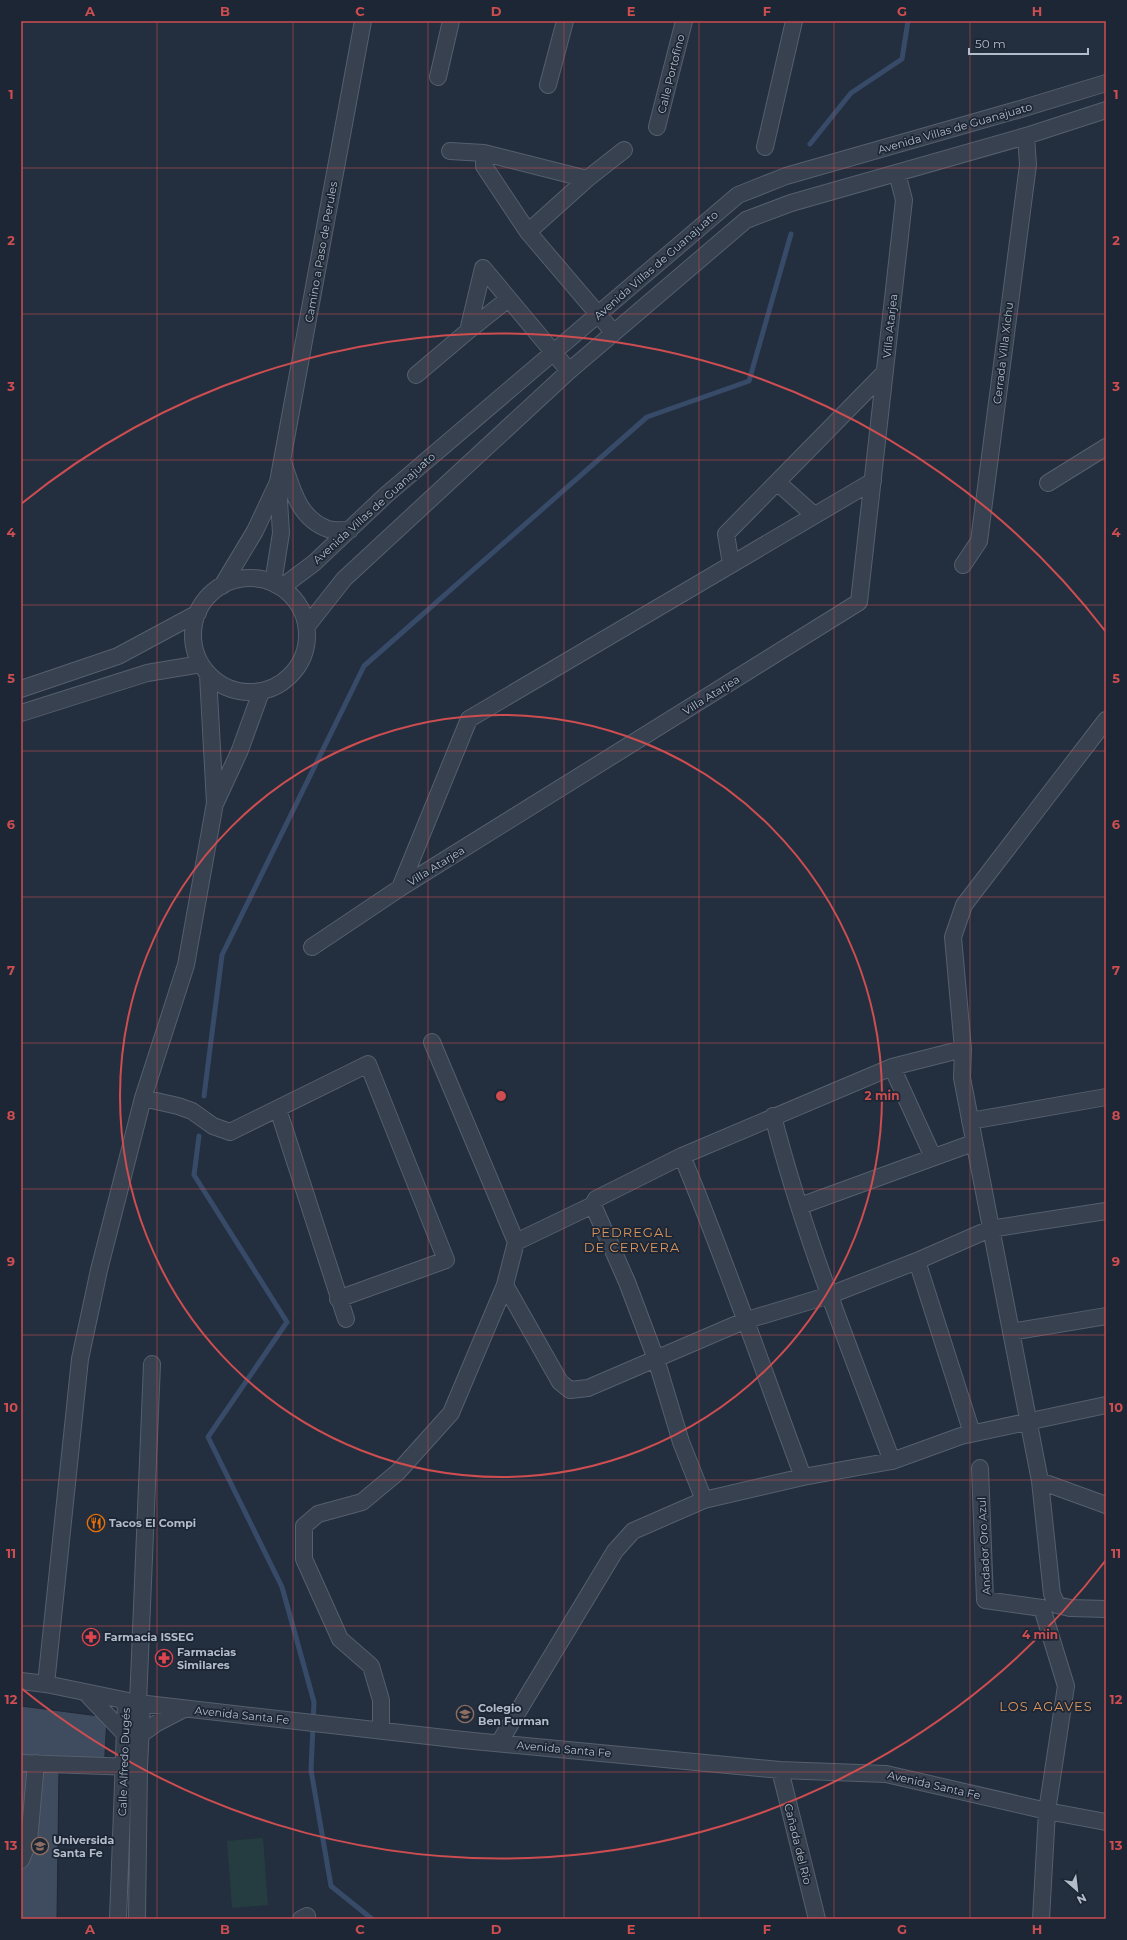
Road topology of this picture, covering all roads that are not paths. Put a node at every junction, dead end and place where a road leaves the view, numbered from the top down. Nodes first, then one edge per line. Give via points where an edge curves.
1 (363, 21) edge
2 (451, 21) edge
3 (565, 21) edge
4 (684, 21) edge
5 (794, 21) edge
6 (438, 77) dead end
7 (1106, 83) edge
8 (548, 85) dead end
9 (1106, 110) edge
10 (657, 127) dead end
11 (1026, 136) junction
12 (765, 147) dead end
13 (624, 150) dead end
14 (450, 151) dead end
15 (484, 153) junction
16 (897, 173) junction
17 (587, 179) junction
18 (528, 232) junction
19 (508, 299) junction
20 (598, 315) junction
21 (468, 331) junction
22 (614, 333) junction
23 (552, 354) junction
24 (569, 371) junction
25 (885, 372) junction
26 (416, 375) dead end
27 (1106, 447) edge
28 (283, 461) junction
29 (872, 480) junction
30 (278, 482) junction
31 (777, 482) junction
32 (1048, 483) dead end
33 (814, 515) junction
34 (350, 530) junction
35 (732, 564) junction
36 (963, 565) dead end
37 (278, 585) junction
38 (222, 586) junction
39 (198, 613) junction
40 (307, 626) junction
41 (204, 669) junction
42 (21, 689) edge
43 (260, 692) junction
44 (21, 713) edge
45 (1106, 720) edge
46 (215, 803) junction
47 (400, 888) junction
48 (312, 947) dead end
49 (432, 1042) dead end
50 (963, 1049) junction
51 (892, 1067) junction
52 (1106, 1097) edge
53 (144, 1098) junction
54 (278, 1109) junction
55 (773, 1116) junction
56 (970, 1121) junction
57 (973, 1144) junction
58 (682, 1156) junction
59 (933, 1157) junction
60 (593, 1206) junction
61 (800, 1206) junction
62 (1106, 1210) edge
63 (990, 1229) junction
64 (516, 1242) junction
65 (916, 1261) junction
66 (505, 1285) junction
67 (830, 1294) junction
68 (338, 1299) junction
69 (1106, 1316) edge
70 (346, 1319) dead end
71 (744, 1321) junction
72 (1011, 1332) junction
73 (656, 1359) junction
74 (152, 1364) dead end
75 (1106, 1405) edge
76 (1028, 1422) junction
77 (972, 1434) junction
78 (892, 1461) junction
79 (980, 1468) dead end
80 (803, 1477) junction
81 (1040, 1481) junction
82 (704, 1500) junction
83 (1106, 1505) edge
84 (1106, 1609) edge
85 (21, 1681) edge
86 (46, 1684) junction
87 (86, 1693) junction
88 (135, 1703) junction
89 (184, 1709) junction
90 (381, 1730) junction
91 (132, 1734) junction
92 (499, 1743) junction
93 (28, 1763) edge
94 (123, 1767) junction
95 (139, 1767) junction
96 (780, 1770) junction
97 (1047, 1811) junction
98 (1106, 1822) edge
99 (21, 1860) edge
100 (118, 1919) edge
101 (138, 1919) edge
102 (816, 1919) edge
103 (1041, 1919) edge

1 - 28 street, Camino a Paso de Perules
2 - 6 street
3 - 8 street
4 - 10 street, Calle Portofino
5 - 12 street
7 - 20 street, Avenida Villas de Guanajuato via 786,176 738,195
9 - 11 street
11 - 16 street
11 - 36 street, Cerrada Villa Xichu via 1028,165 979,541
13 - 17 street
14 - 15 street
15 - 17 street
15 - 18 street via 484,166
16 - 22 street via 792,203 746,220
16 - 25 street, Villa Atarjea via 904,200
17 - 18 street
18 - 20 street
19 - 21 street
19 - 21 street via 482,268
19 - 23 street
20 - 22 street
20 - 23 street, Avenida Villas de Guanajuato
21 - 26 street
22 - 24 street
23 - 24 street
23 - 34 street, Avenida Villas de Guanajuato via 386,494
24 - 40 street via 344,579
25 - 29 street, Villa Atarjea
25 - 31 street
27 - 32 street
28 - 30 street, Camino a Paso de Perules
28 - 34 street via 293,494 308,518 329,530
29 - 33 street, Villa Atarjea
29 - 47 street, Villa Atarjea via 859,602
30 - 37 street, Camino a Paso de Perules via 281,533
30 - 38 street, Camino a Paso de Perules via 255,530
31 - 33 street
31 - 35 street via 726,534
33 - 35 street, Villa Atarjea
34 - 37 street, Avenida Villas de Guanajuato via 314,563
35 - 47 street, Villa Atarjea via 469,719
37 - 38 street via 256,578 239,579
37 - 40 street via 294,598
38 - 39 street via 208,597
39 - 41 street via 194,647
39 - 42 street via 118,656
40 - 43 street via 307,643 292,675 278,685
41 - 43 street via 227,687 243,692
41 - 44 street via 140,675
41 - 46 street
43 - 46 street via 240,750
45 - 50 street via 964,905 953,936
46 - 53 street via 186,965
47 - 48 street
49 - 64 street
50 - 51 street
50 - 56 street via 962,1078
51 - 55 street
51 - 59 street
52 - 56 street
53 - 54 street via 192,1111 213,1126 230,1132
53 - 86 street via 99,1270 80,1359
54 - 68 street
54 - 68 street via 368,1064 446,1260
55 - 58 street
55 - 61 street via 784,1161
56 - 57 street
57 - 59 street
57 - 63 street
58 - 60 street via 596,1199
58 - 71 street via 710,1223
59 - 61 street
60 - 64 street
60 - 73 street via 627,1282
61 - 67 street via 808,1237
62 - 63 street
63 - 65 street
63 - 72 street
64 - 66 street
65 - 67 street
65 - 77 street
66 - 73 street via 560,1382 570,1390 588,1388
66 - 90 street via 451,1413 398,1472 362,1502 318,1514 304,1526 304,1559 340,1639 371,1666 380,1700
67 - 71 street
67 - 78 street
68 - 70 street
69 - 72 street
71 - 73 street
71 - 80 street
72 - 76 street
73 - 82 street via 681,1442
74 - 88 street, Calle Alfredo Dugés
75 - 76 street
76 - 77 street
76 - 81 street
77 - 78 street
78 - 80 street
79 - 97 street, Andador Oro Azul via 985,1600 1042,1608 1066,1686
80 - 82 street
81 - 83 street
81 - 84 street via 1052,1594 1057,1605
82 - 92 street via 633,1531 615,1551
85 - 86 street, Avenida Santa Fe
86 - 87 street, Avenida Santa Fe
87 - 88 street, Avenida Santa Fe
87 - 91 street
88 - 89 street, Avenida Santa Fe
88 - 91 street, Calle Alfredo Dugés
89 - 90 street, Avenida Santa Fe
89 - 91 street
90 - 92 street, Avenida Santa Fe
91 - 94 street, Calle Alfredo Dugés
91 - 95 street, Calle Alfredo Dugés
92 - 96 street, Avenida Santa Fe
93 - 94 street
93 - 99 street via 29,1841
94 - 95 street
94 - 100 street, Calle Alfredo Dugés
95 - 101 street, Calle Alfredo Dugés
96 - 97 street, Avenida Santa Fe via 886,1774
96 - 102 street, Cañada del Rio
97 - 98 street, Avenida Santa Fe
97 - 103 street

